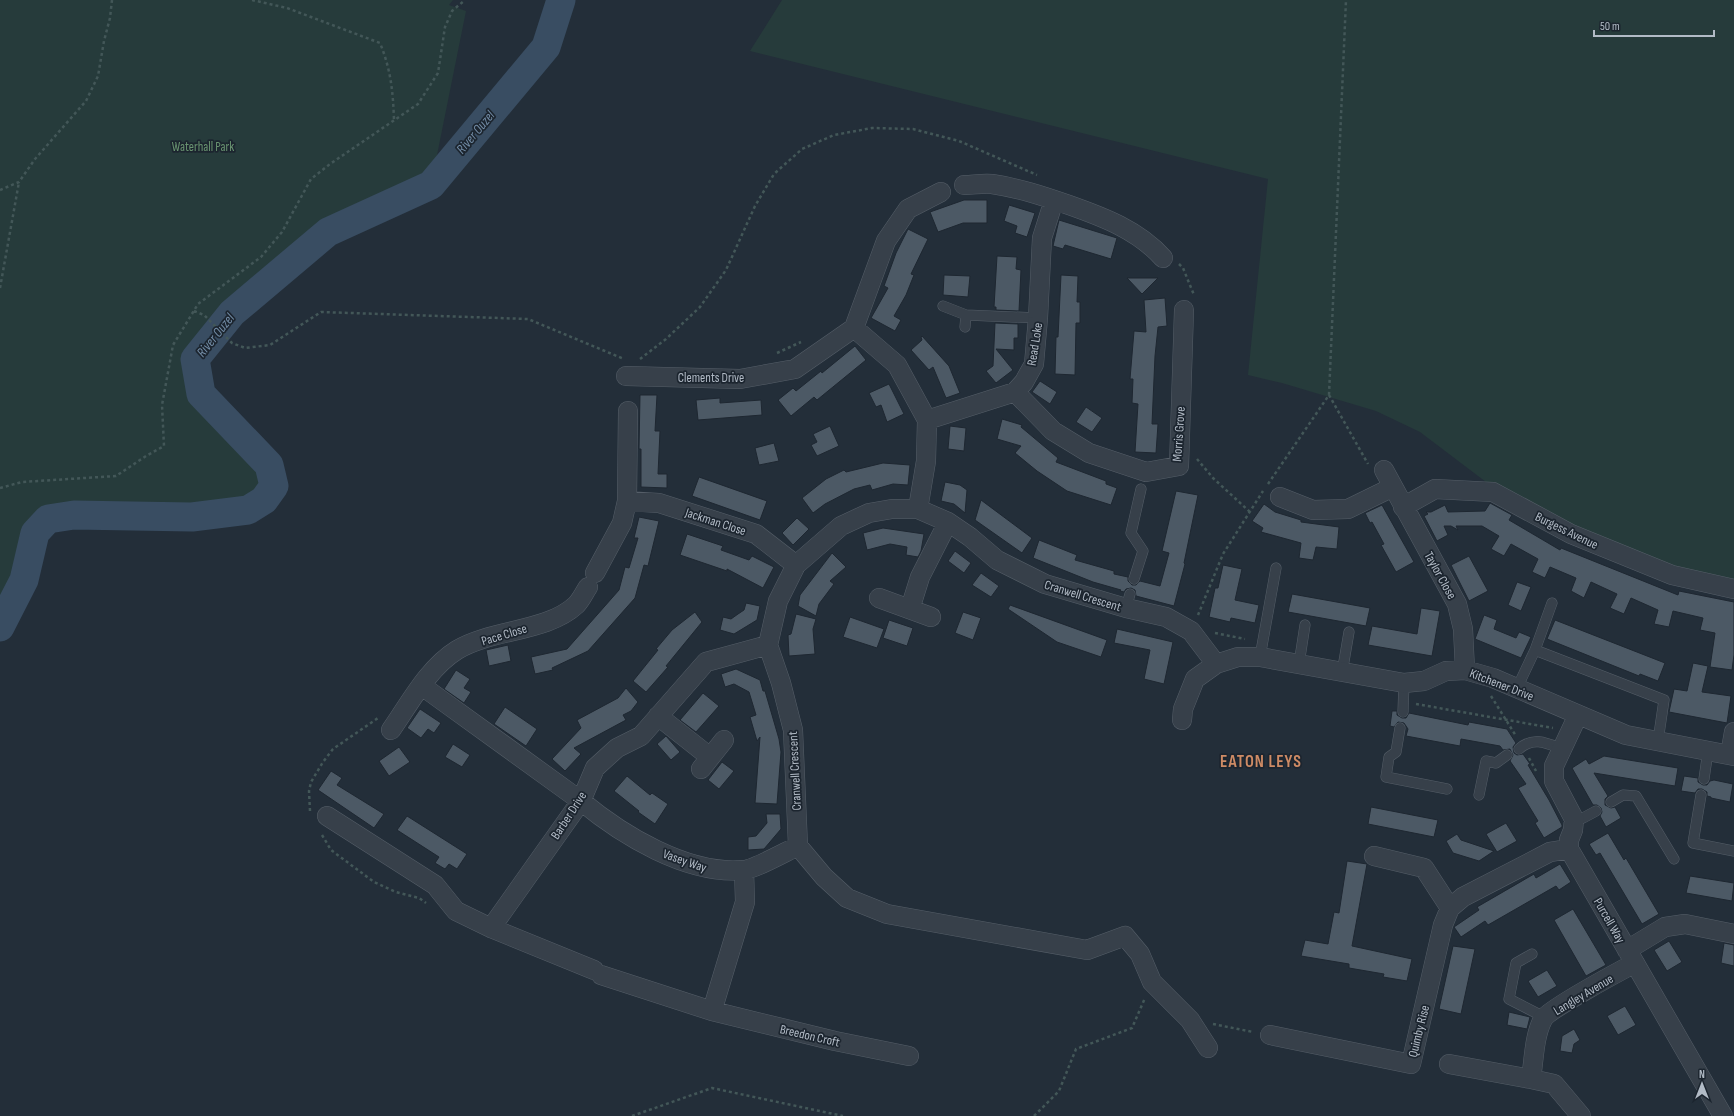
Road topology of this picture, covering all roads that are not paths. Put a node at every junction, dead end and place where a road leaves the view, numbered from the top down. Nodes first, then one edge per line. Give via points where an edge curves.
1 (964, 185) dead end
2 (941, 192) dead end
3 (1054, 200) junction
4 (1171, 260) road end
5 (1189, 303) road end
6 (943, 306) dead end
7 (966, 315) junction
8 (1038, 318) junction
9 (965, 327) dead end
10 (854, 328) junction
11 (630, 370) road end
12 (1015, 392) junction
13 (628, 411) dead end
14 (927, 420) junction
15 (1377, 468) road end
16 (1393, 487) junction
17 (1141, 489) dead end
18 (1280, 498) dead end
19 (627, 501) junction
20 (1403, 507) junction
21 (918, 509) junction
22 (948, 522) junction
23 (796, 565) junction
24 (1276, 568) dead end
25 (1134, 579) dead end
26 (1734, 588) edge
27 (879, 598) dead end
28 (1552, 603) dead end
29 (910, 609) junction
30 (931, 617) dead end
31 (1305, 625) dead end
32 (1349, 632) dead end
33 (768, 645) junction
34 (1535, 650) junction
35 (1260, 657) junction
36 (1216, 664) junction
37 (1299, 664) junction
38 (1465, 670) junction
39 (1342, 673) junction
40 (1404, 683) junction
41 (422, 686) junction
42 (1517, 688) junction
43 (1403, 712) dead end
44 (1578, 715) junction
45 (658, 716) junction
46 (1182, 720) dead end
47 (386, 722) road end
48 (1400, 728) dead end
49 (1734, 732) edge
50 (724, 740) dead end
51 (1658, 741) junction
52 (1520, 747) road end
53 (1562, 749) junction
54 (1708, 751) junction
55 (1507, 756) dead end
56 (1732, 756) edge
57 (1704, 779) dead end
58 (1447, 789) dead end
59 (1479, 795) dead end
60 (1701, 795) dead end
61 (581, 801) junction
62 (1611, 802) dead end
63 (1596, 811) dead end
64 (1574, 819) junction
65 (320, 821) road end
66 (798, 846) junction
67 (1569, 849) junction
68 (1734, 851) edge
69 (1374, 856) dead end
70 (1674, 859) dead end
71 (744, 870) junction
72 (1450, 908) junction
73 (491, 928) junction
74 (1734, 934) edge
75 (1532, 954) dead end
76 (1631, 956) junction
77 (712, 1011) junction
78 (1544, 1017) junction
79 (1270, 1035) road end
80 (1208, 1048) dead end
81 (909, 1056) dead end
82 (1449, 1064) dead end
83 (1530, 1079) junction
84 (1581, 1116) edge
85 (1723, 1116) edge

1 - 3 street via 991,184 1031,191
2 - 10 street via 908,209 886,241
3 - 4 street via 1107,218
3 - 8 street, Read Loke via 1042,238
5 - 12 street, Morris Grove via 1179,466 1146,472 1089,453 1053,431
6 - 7 lane
7 - 8 lane
7 - 9 lane
8 - 12 street, Read Loke via 1034,364
10 - 11 street, Clements Drive via 794,368 740,379
10 - 14 street via 897,365
12 - 14 street
13 - 19 street
14 - 21 street via 926,461
15 - 16 street, Taylor Close
16 - 18 street via 1348,509 1313,510
16 - 20 street, Taylor Close
17 - 25 lane via 1131,533 1143,551
19 - 23 street, Jackman Close via 659,503 756,534
19 - 41 street, Pace Close via 622,523 577,604 558,618 491,636 458,650 437,666
20 - 26 street, Burgess Avenue via 1435,489 1493,492 1571,534 1672,575
20 - 38 street, Taylor Close via 1457,604 1463,629
21 - 22 street, Cranwell Crescent
21 - 23 street, Cranwell Crescent via 892,509 869,513 841,526
22 - 29 street via 920,577
22 - 36 street, Cranwell Crescent via 997,560 1045,584 1128,601 1191,631
23 - 33 street, Cranwell Crescent via 778,601
24 - 35 lane
27 - 29 street
28 - 34 lane
29 - 30 street
31 - 37 lane
32 - 39 lane
33 - 45 street, Barber Drive via 706,662
33 - 66 street, Cranwell Crescent via 793,730
34 - 42 lane
34 - 51 lane via 1664,700
35 - 36 street, Kitchener Drive via 1238,657
35 - 37 street, Kitchener Drive
36 - 46 street, Kitchener Drive via 1195,679 1183,709
37 - 39 street, Kitchener Drive
38 - 40 street, Kitchener Drive via 1446,671 1424,681
38 - 42 street, Kitchener Drive
39 - 40 street, Kitchener Drive
40 - 43 lane
41 - 47 street, Pace Close
41 - 61 street
42 - 44 street, Kitchener Drive
44 - 51 street, Kitchener Drive via 1626,735
44 - 53 street
45 - 50 street via 705,763
45 - 61 street, Barber Drive via 641,736 617,748 594,768
48 - 58 lane via 1396,752 1389,757 1386,777
49 - 56 street
51 - 54 street, Kitchener Drive
52 - 53 lane via 1542,741
53 - 64 street via 1554,766 1554,781
54 - 56 street, Kitchener Drive
54 - 57 lane
55 - 59 lane via 1496,764 1486,761
60 - 68 lane via 1693,843
61 - 71 street, Vasey Way via 601,818 651,848 710,870
61 - 73 street, Barber Drive
62 - 70 lane via 1623,795 1636,796
63 - 64 lane via 1583,818
64 - 67 street
65 - 73 street via 435,885 456,911
66 - 71 street, Vasey Way
66 - 80 street via 824,877 847,898 887,914 1087,950 1125,936 1140,954 1152,982 1190,1020
67 - 72 street via 1550,852 1463,897
67 - 76 street, Purcell Way
69 - 72 street via 1424,868
71 - 77 street via 745,902
72 - 79 street, Quimby Rise via 1443,926 1411,1064
73 - 77 street, Breedon Croft via 597,973
74 - 76 street, Langley Avenue via 1685,924 1665,927
75 - 78 lane via 1516,963 1509,999
76 - 78 street, Langley Avenue
76 - 85 street, Purcell Way
77 - 81 street, Breedon Croft
78 - 83 street, Langley Avenue via 1538,1030
82 - 83 street
83 - 84 street via 1554,1084

